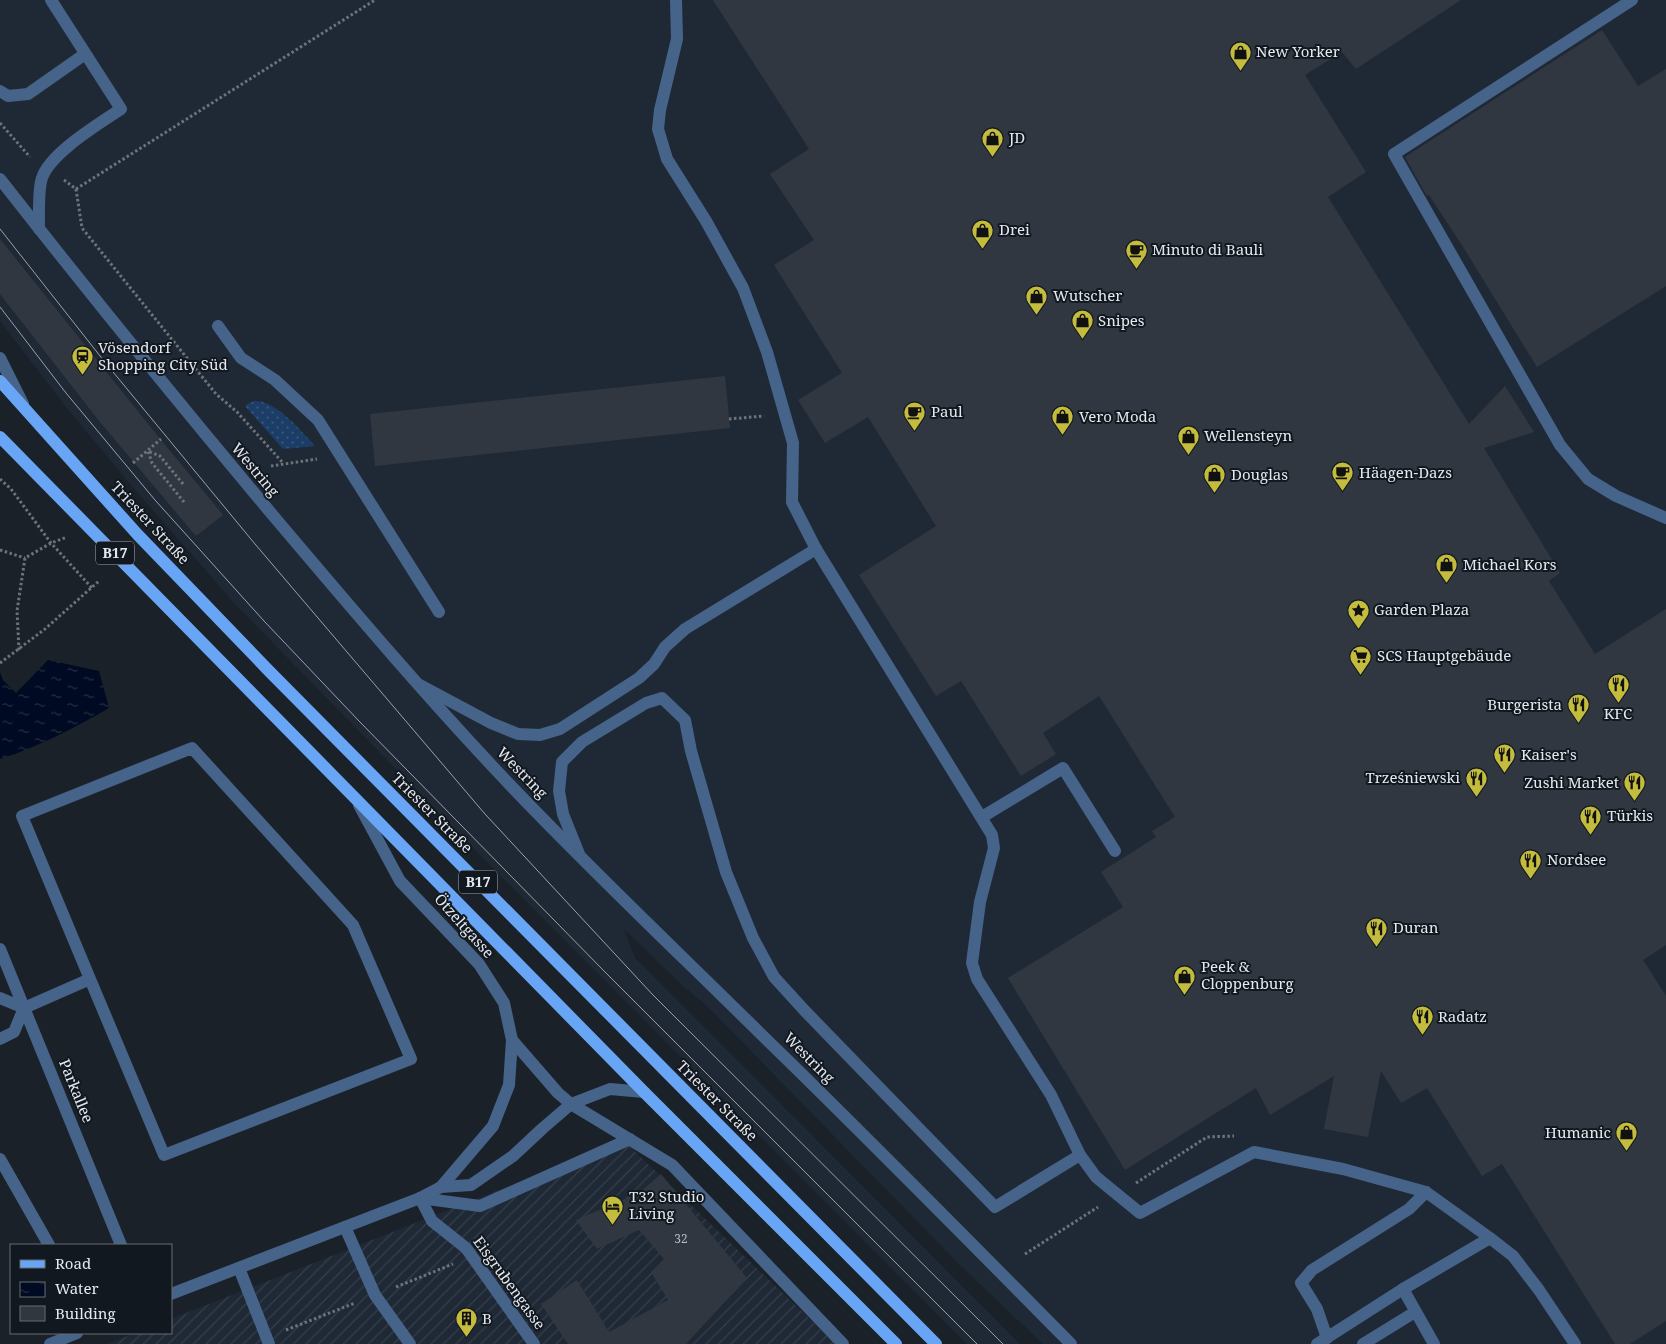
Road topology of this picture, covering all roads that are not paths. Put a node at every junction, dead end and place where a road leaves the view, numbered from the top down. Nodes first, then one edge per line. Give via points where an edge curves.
1 (51, 0) edge
2 (676, 0) edge
3 (1632, 0) edge
4 (85, 54) junction
5 (0, 91) edge
6 (0, 179) edge
7 (38, 228) junction
8 (218, 326) dead end
9 (0, 358) edge
10 (0, 381) edge
11 (27, 413) junction
12 (0, 437) edge
13 (1666, 518) edge
14 (816, 549) junction
15 (439, 612) dead end
16 (416, 683) junction
17 (355, 797) junction
18 (982, 817) junction
19 (1115, 851) dead end
20 (579, 854) junction
21 (0, 949) edge
22 (90, 979) junction
23 (0, 998) edge
24 (24, 1008) junction
25 (0, 1039) edge
26 (512, 1040) junction
27 (644, 1092) junction
28 (571, 1104) junction
29 (630, 1140) junction
30 (1080, 1155) junction
31 (0, 1159) edge
32 (441, 1187) junction
33 (1426, 1192) junction
34 (420, 1198) junction
35 (345, 1227) junction
36 (1490, 1238) junction
37 (47, 1244) edge
38 (120, 1244) edge
39 (239, 1268) junction
40 (1403, 1289) junction
41 (172, 1294) edge
42 (1415, 1312) junction
43 (75, 1334) edge
44 (1322, 1341) edge
45 (50, 1344) edge
46 (269, 1344) edge
47 (410, 1344) edge
48 (534, 1344) edge
49 (843, 1344) edge
50 (896, 1344) edge
51 (936, 1344) edge
52 (1071, 1344) edge
53 (1362, 1344) edge
54 (1434, 1344) edge
55 (1575, 1344) edge

1 - 4 street
2 - 14 street via 676,39 658,129 667,159 743,288 767,352 793,443 792,502
3 - 13 street via 1394,154 1560,445 1588,479 1616,496
4 - 5 street via 28,94 8,96
4 - 7 street via 121,109 61,152 46,168 41,179
6 - 7 street, Westring
7 - 16 street, Westring via 188,414
8 - 15 street via 241,358 275,380 318,420
9 - 11 street
10 - 11 main road, Triester Straße / B17
11 - 51 main road, Triester Straße / B17 via 138,535 270,672
12 - 17 main road, B17
14 - 16 street via 685,629 638,678 560,729 540,735 518,734
14 - 18 street
16 - 20 street, Westring
17 - 26 street, Ötzeltgasse via 400,882 479,964 504,1003
17 - 27 main road, B17
18 - 19 street via 1063,768
18 - 30 street via 992,834 994,848 980,902 972,963 977,979 1051,1095
20 - 30 street via 563,814 558,791 562,762 582,742 646,703 662,698 685,720 691,752 726,872 753,938 774,977 805,1011 995,1207
20 - 52 street, Westring
21 - 24 street, Parkallee
22 - 22 street via 22,816 192,748 353,925 411,1059 164,1155
22 - 24 street
23 - 24 street
24 - 25 street via 14,1032
24 - 38 street, Parkallee
26 - 28 street
26 - 32 street, Ötzeltgasse via 509,1085 493,1126
27 - 28 street, Ötzeltgasse via 610,1089
27 - 50 main road, B17
28 - 29 street
28 - 32 street, Ötzeltgasse via 513,1156 471,1185
29 - 34 street via 480,1206
29 - 49 street via 672,1165
30 - 33 street via 1096,1177 1140,1213 1254,1152 1344,1169
31 - 37 street
32 - 34 street, Ötzeltgasse
33 - 36 street
33 - 44 street via 1410,1209 1312,1270 1301,1283 1317,1309
34 - 35 street, Ötzeltgasse
34 - 48 street, Eisgrubengasse via 432,1221 466,1248
35 - 39 street, Ötzeltgasse
35 - 47 street via 375,1295
36 - 40 street
36 - 55 street via 1513,1256
39 - 41 street, Ötzeltgasse
39 - 46 street
40 - 42 street
40 - 44 street
42 - 53 street
42 - 54 street
43 - 45 street

